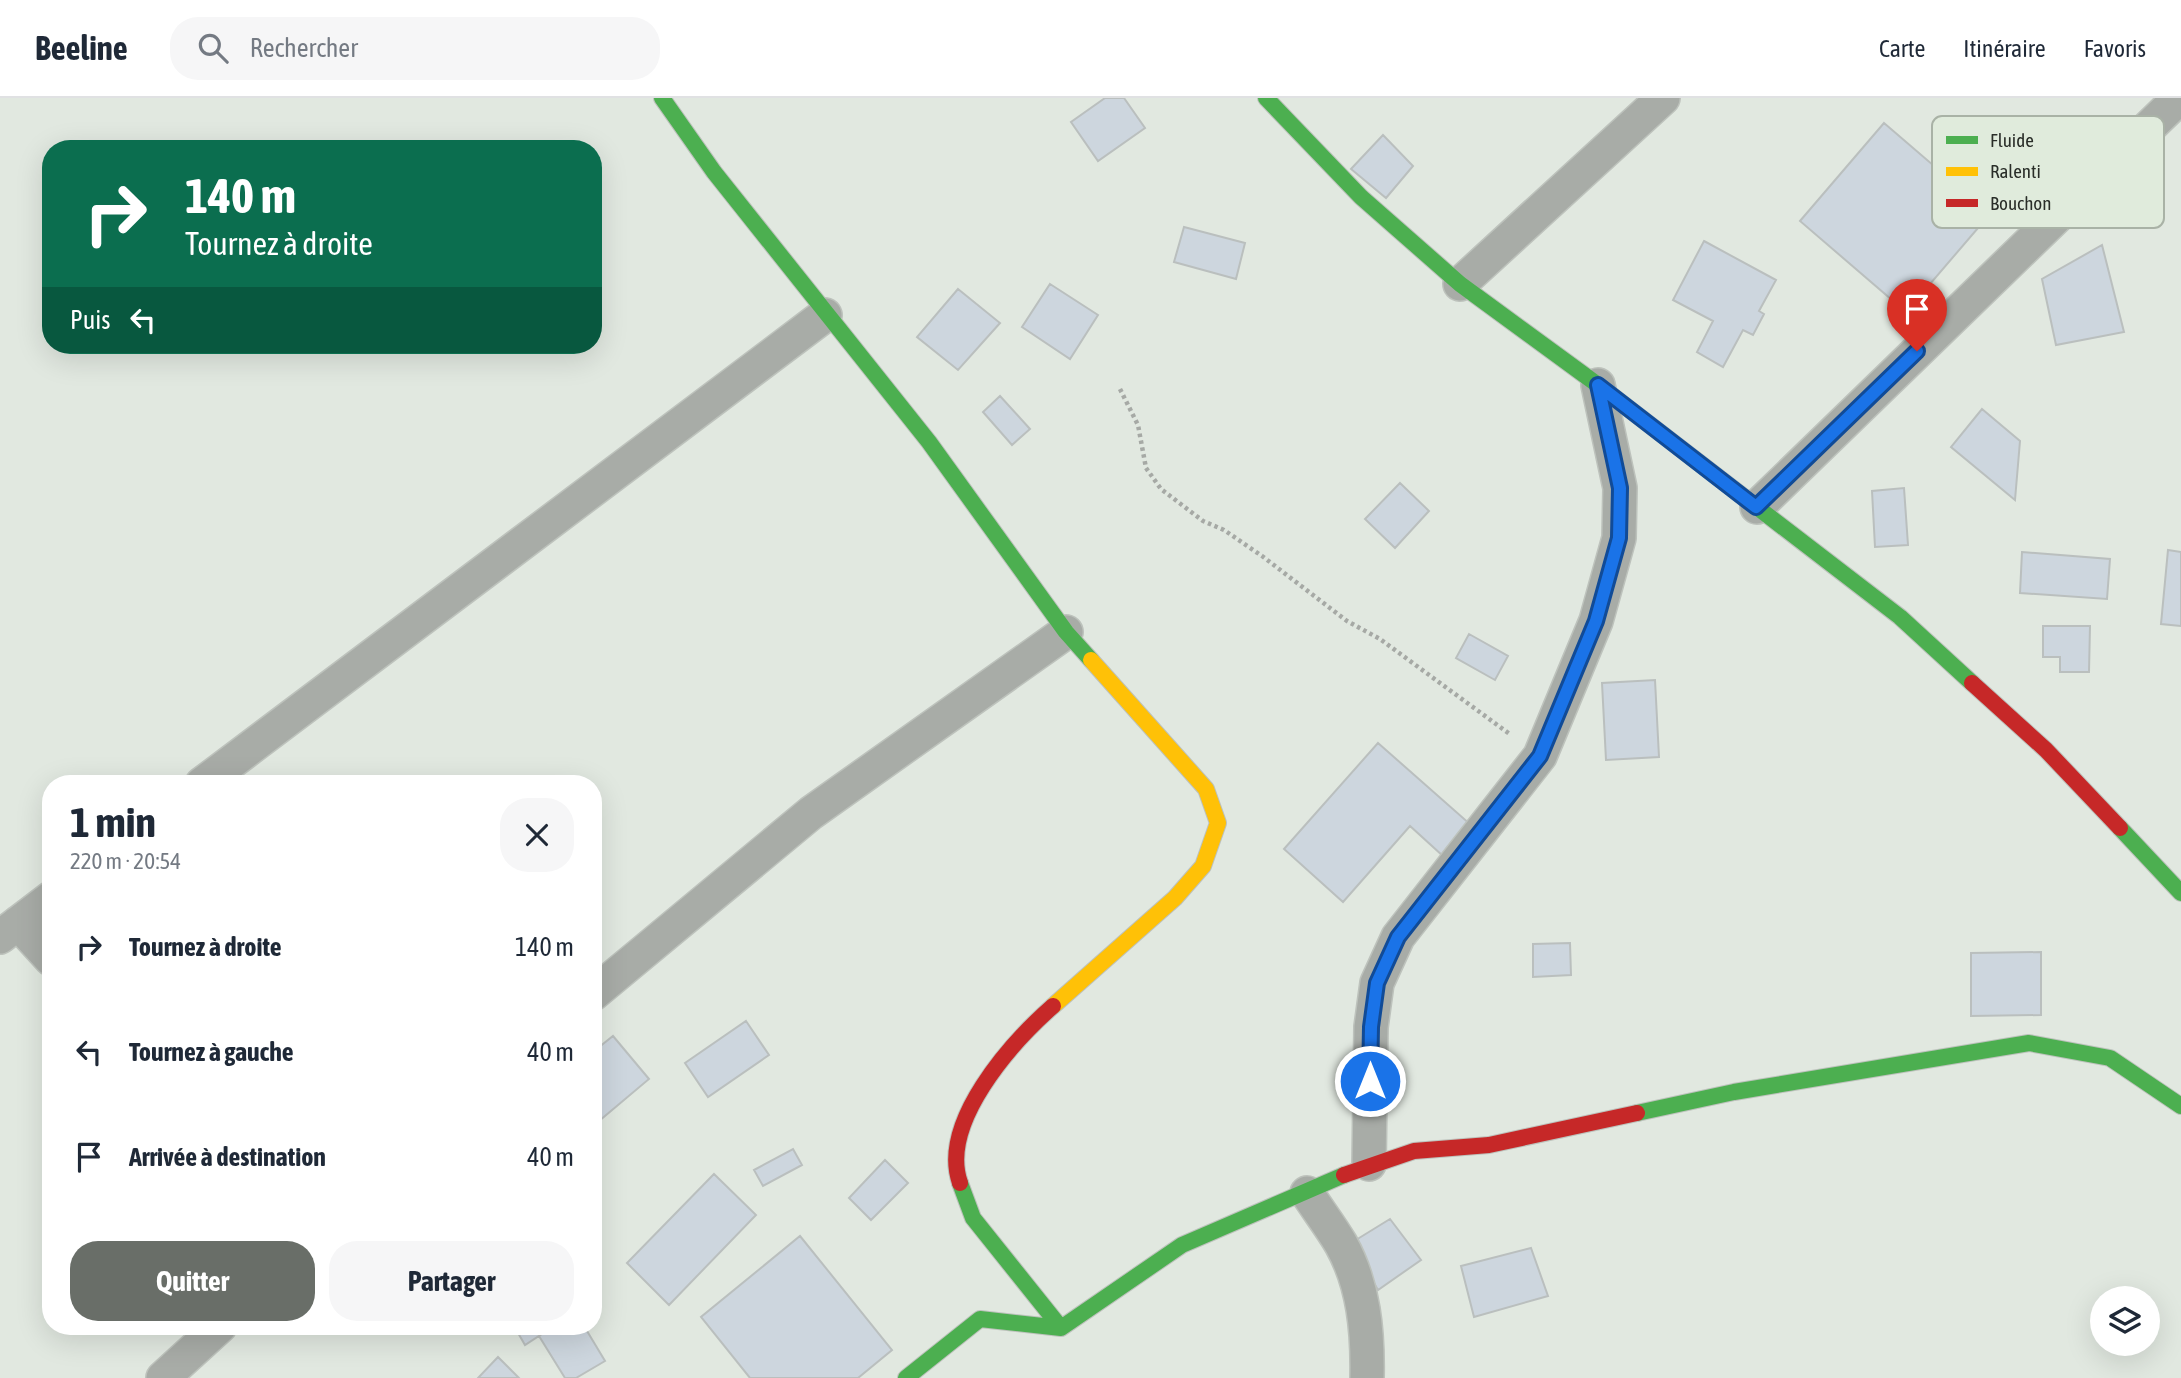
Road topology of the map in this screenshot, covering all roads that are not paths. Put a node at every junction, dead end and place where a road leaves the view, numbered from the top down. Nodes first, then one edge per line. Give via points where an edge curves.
1 (662, 98) edge
2 (1662, 98) edge
3 (2179, 98) edge
4 (1279, 102) edge
5 (2160, 116) edge
6 (2045, 228) edge
7 (1460, 284) junction
8 (825, 315) junction
9 (1598, 385) junction
10 (1756, 507) junction
11 (1066, 632) junction
12 (214, 775) edge
13 (2181, 893) edge
14 (42, 905) edge
15 (9, 930) edge
16 (42, 953) edge
17 (602, 987) edge
18 (2181, 1106) edge
19 (1370, 1164) junction
20 (1307, 1193) junction
21 (1061, 1328) junction
22 (210, 1335) edge
23 (163, 1378) edge
24 (906, 1378) edge
25 (1367, 1378) edge

1 - 8 street
2 - 7 street
3 - 5 street
4 - 7 street via 1361,197
6 - 10 street
7 - 9 street
8 - 11 street via 929,442
8 - 12 street
9 - 10 street
9 - 19 street via 1620,488 1619,538 1596,621 1540,756 1398,937 1377,983 1371,1027
10 - 13 street via 1900,617 2046,750
11 - 17 street via 811,813
11 - 21 street via 1206,789 1218,823 1203,866 1175,898 1035,1022 987,1079 964,1119 955,1168 973,1218
14 - 15 street
15 - 16 street
18 - 19 street via 2110,1058 2029,1043 1734,1092 1489,1145 1414,1151
19 - 20 street
20 - 21 street via 1182,1245
20 - 25 street via 1354,1272 1368,1336
21 - 24 street via 980,1319
22 - 23 street

